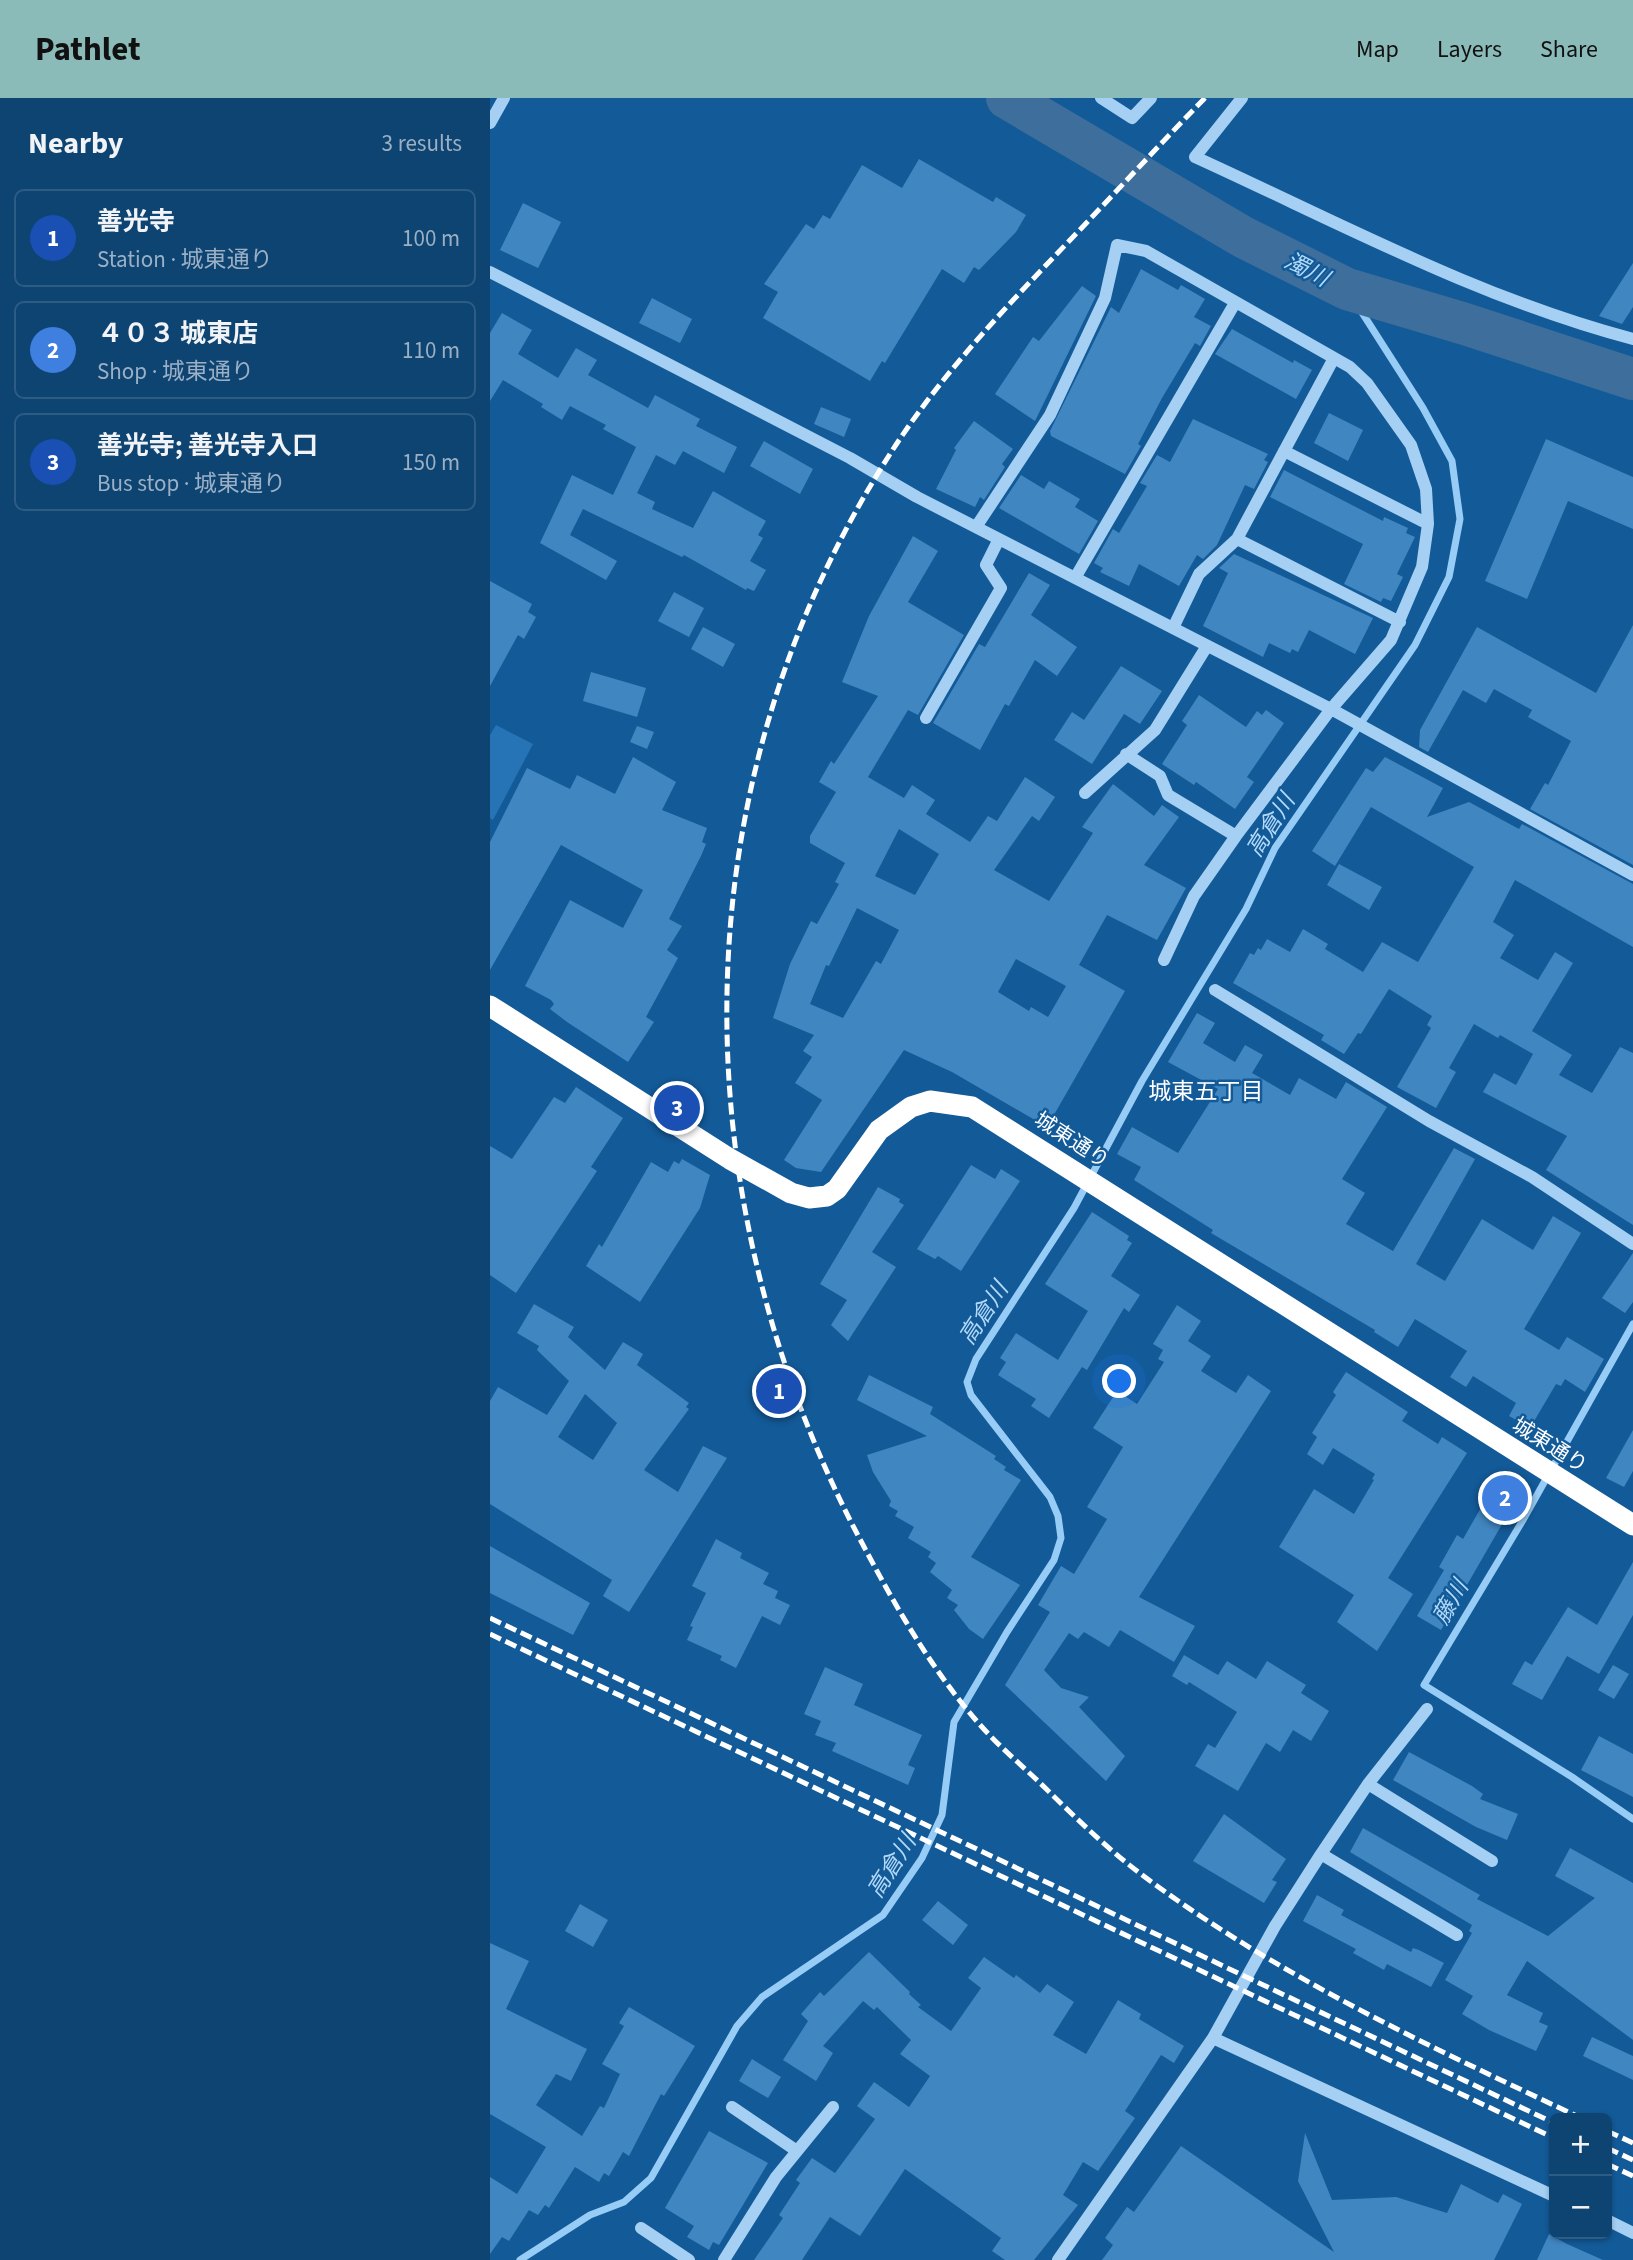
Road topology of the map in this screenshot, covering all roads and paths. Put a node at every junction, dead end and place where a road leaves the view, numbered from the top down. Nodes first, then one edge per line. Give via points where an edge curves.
1 (504, 98) edge
2 (1101, 98) edge
3 (1151, 98) edge
4 (1242, 98) edge
5 (490, 123) edge
6 (490, 272) edge
7 (1235, 303) junction
8 (1633, 339) edge
9 (1334, 358) junction
10 (1284, 451) junction
11 (1429, 524) junction
12 (976, 527) junction
13 (999, 539) junction
14 (1237, 539) junction
15 (1075, 578) junction
16 (1399, 622) junction
17 (1173, 628) junction
18 (1207, 646) junction
19 (1331, 709) junction
20 (926, 718) dead end
21 (1126, 754) junction
22 (1085, 793) dead end
23 (1236, 836) junction
24 (1633, 875) edge
25 (1164, 960) dead end
26 (1215, 990) dead end
27 (490, 1006) edge
28 (1633, 1244) edge
29 (1633, 1525) edge
30 (1427, 1709) dead end
31 (1368, 1784) junction
32 (1321, 1854) junction
33 (1492, 1861) dead end
34 (1457, 1935) dead end
35 (1213, 2038) junction
36 (732, 2107) dead end
37 (833, 2107) dead end
38 (797, 2151) junction
39 (1549, 2194) edge
40 (1612, 2222) edge
41 (641, 2228) dead end
42 (1633, 2233) edge
43 (689, 2260) edge
44 (724, 2260) edge
45 (1058, 2260) edge

1 - 5 street
2 - 3 street via 1132,118
4 - 8 street via 1195,157 1476,286 1578,325
6 - 12 street
7 - 9 street
7 - 12 street via 1146,251 1118,245 1105,298 1050,415
7 - 15 street
9 - 10 street
9 - 11 street via 1367,383 1411,445 1426,489
10 - 11 street
10 - 14 street
11 - 16 street via 1422,567
12 - 13 street
13 - 15 street
13 - 20 street via 986,565 1001,588
14 - 16 street
14 - 17 street via 1199,575
15 - 17 street
16 - 19 street via 1391,640
17 - 18 street
18 - 19 street
18 - 21 street via 1155,730
19 - 23 street
19 - 24 street
21 - 22 street
21 - 23 street via 1160,776 1168,794
23 - 25 street via 1194,896
26 - 28 street via 1429,1121 1532,1177
27 - 29 highway, 城東通り via 690,1135 791,1193 809,1198 827,1196 837,1189 879,1130 911,1107 930,1101 950,1102 987,1114
30 - 31 street
31 - 32 street
31 - 33 street
32 - 34 street
32 - 35 street
35 - 39 street
35 - 45 street
36 - 38 street
37 - 38 street
38 - 44 street
40 - 42 street
41 - 43 street

